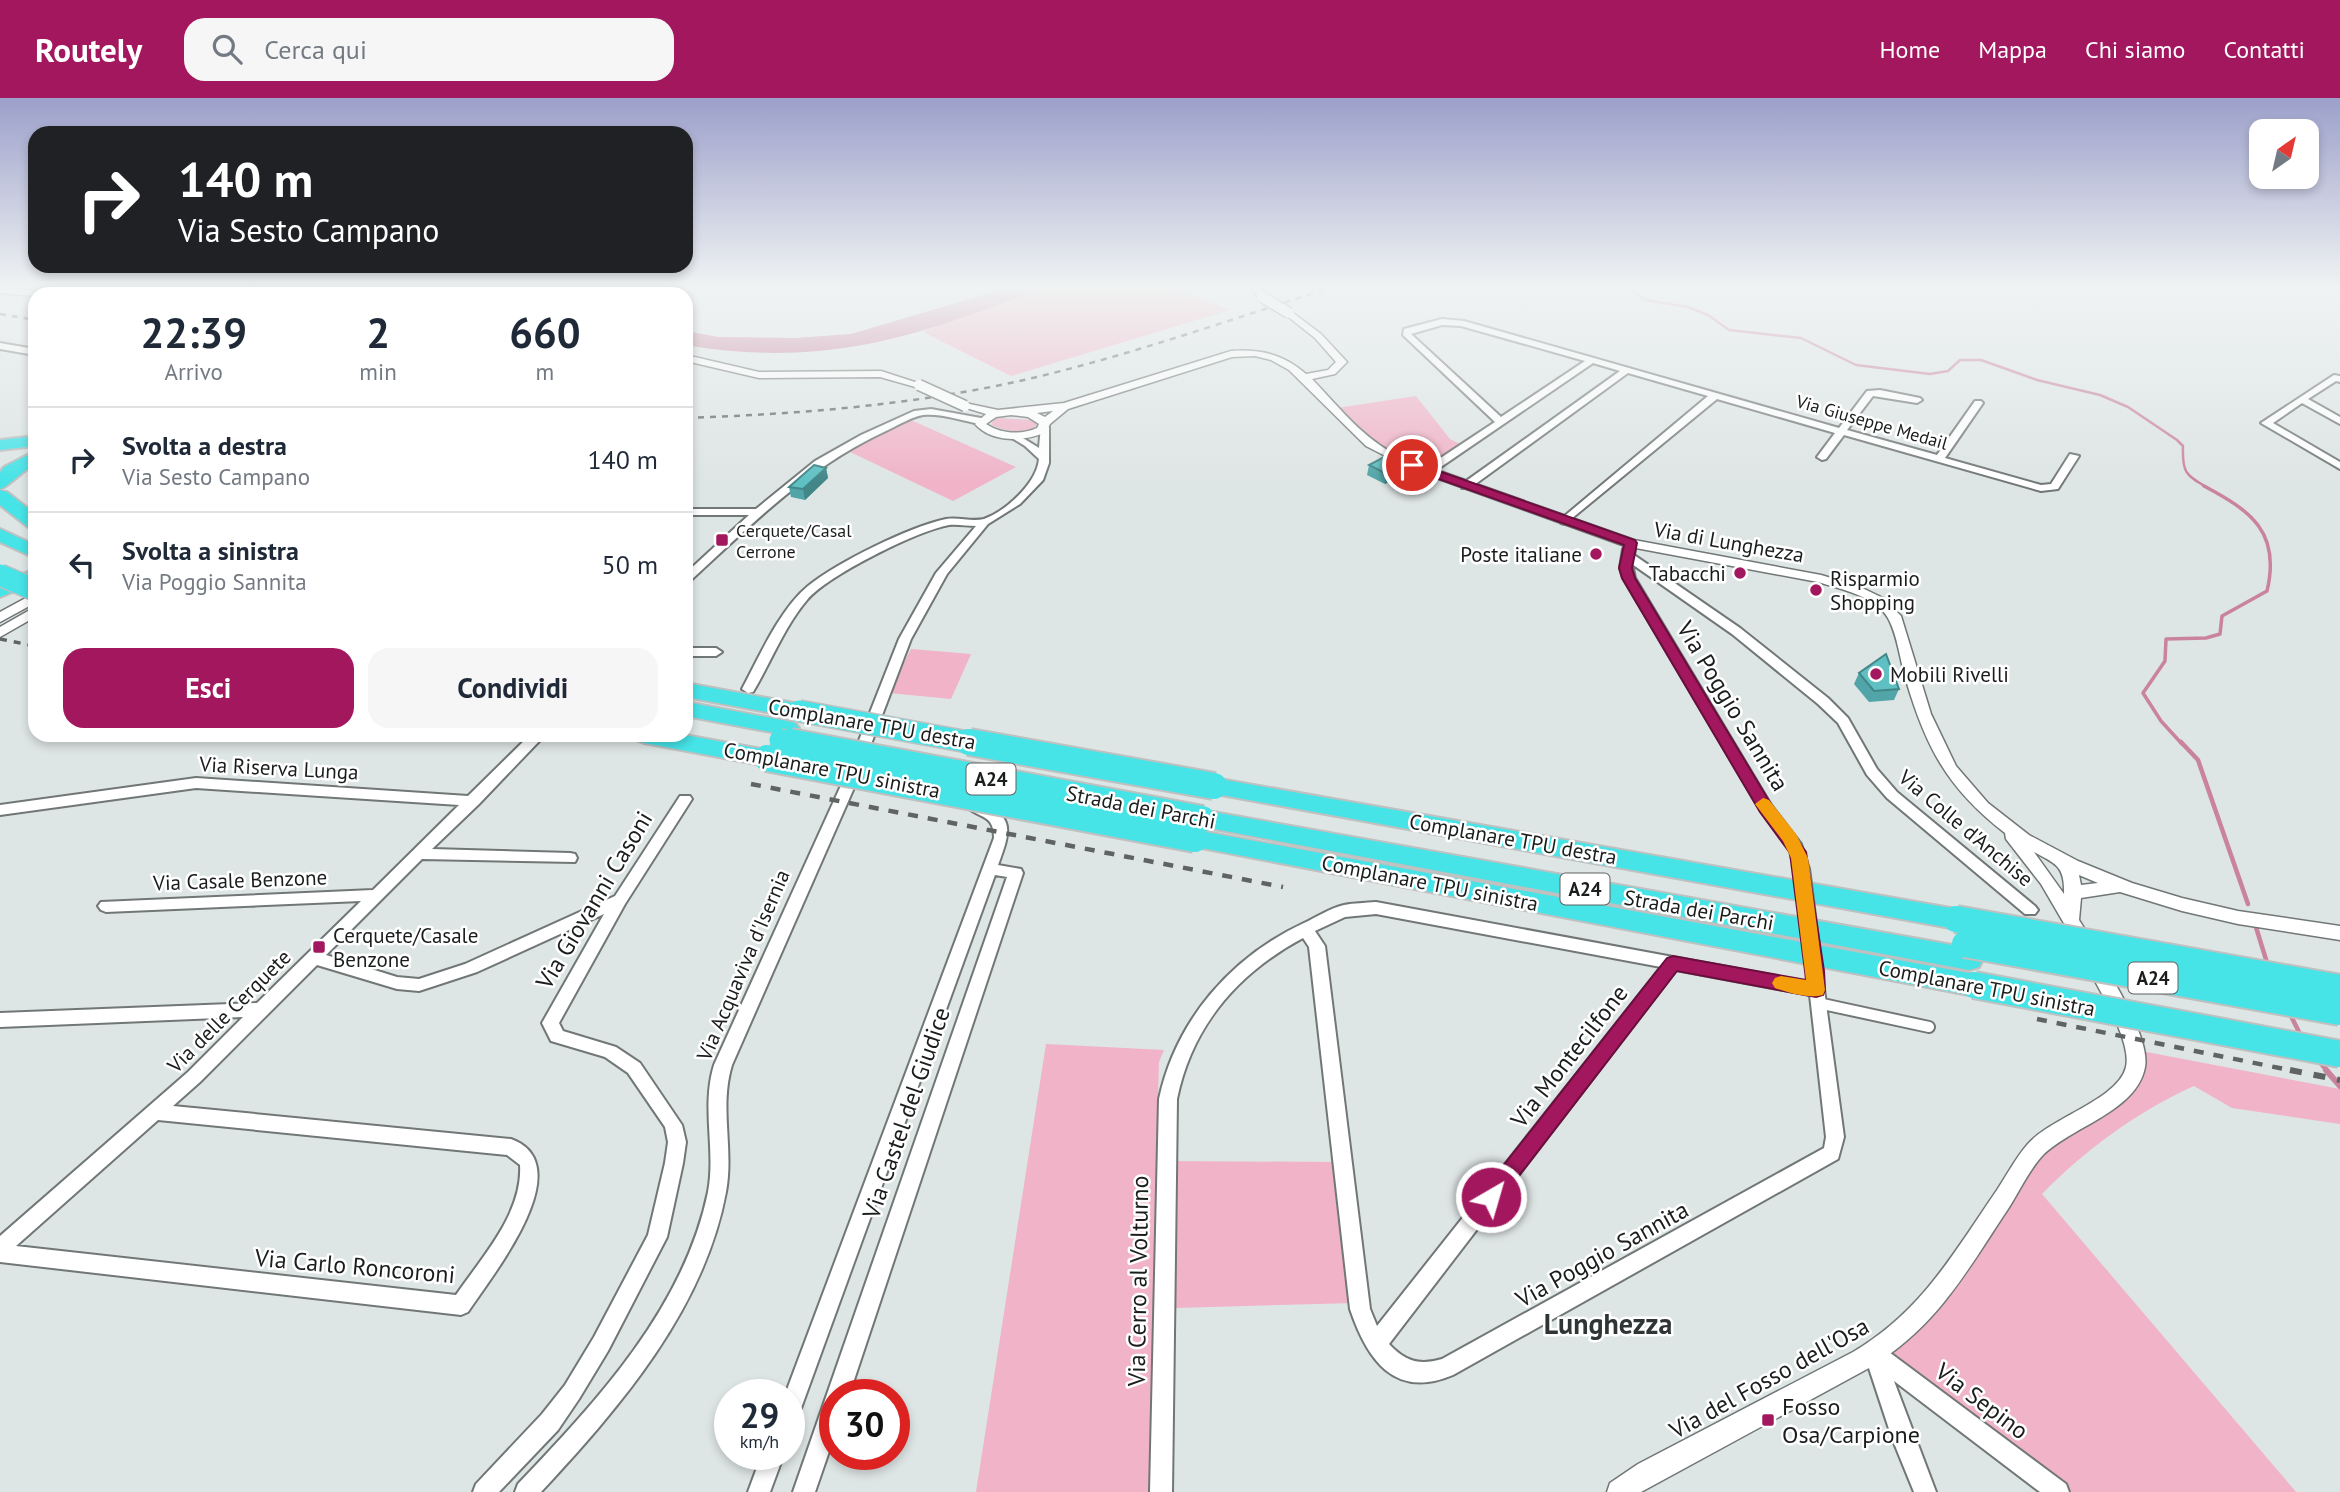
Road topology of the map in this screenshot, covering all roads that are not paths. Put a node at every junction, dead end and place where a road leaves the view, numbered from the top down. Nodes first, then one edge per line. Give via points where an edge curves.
1 (1238, 353) edge
2 (1263, 353) edge
3 (1334, 353) edge
4 (1427, 353) edge
5 (1564, 353) edge
6 (693, 360) edge
7 (1591, 361) junction
8 (1626, 371) junction
9 (1304, 377) junction
10 (2337, 379) edge
11 (1714, 396) junction
12 (2301, 399) junction
13 (1917, 400) dead end
14 (1978, 403) dead end
15 (1066, 405) junction
16 (965, 406) junction
17 (934, 413) junction
18 (998, 413) junction
19 (1015, 413) junction
20 (982, 420) junction
21 (2340, 421) edge
22 (1501, 422) junction
23 (1045, 425) junction
24 (992, 431) junction
25 (1842, 431) junction
26 (1012, 435) junction
27 (28, 442) edge
28 (0, 445) edge
29 (2074, 456) dead end
30 (1043, 457) junction
31 (1822, 457) dead end
32 (1939, 459) junction
33 (28, 460) edge
34 (2340, 466) edge
35 (1428, 471) junction
36 (0, 484) edge
37 (1466, 485) junction
38 (0, 496) edge
39 (0, 509) edge
40 (693, 512) edge
41 (760, 512) junction
42 (28, 519) edge
43 (1565, 521) junction
44 (28, 522) edge
45 (984, 523) junction
46 (0, 535) edge
47 (1629, 550) junction
48 (24, 556) edge
49 (693, 573) edge
50 (0, 575) edge
51 (28, 578) edge
52 (0, 583) edge
53 (28, 587) edge
54 (0, 591) edge
55 (28, 601) edge
56 (28, 615) edge
57 (0, 618) edge
58 (0, 633) edge
59 (693, 652) edge
60 (716, 652) dead end
61 (748, 689) dead end
62 (693, 693) edge
63 (693, 711) edge
64 (693, 723) edge
65 (783, 734) junction
66 (693, 735) edge
67 (531, 742) edge
68 (850, 781) junction
69 (685, 799) dead end
70 (474, 801) junction
71 (0, 810) edge
72 (1204, 812) junction
73 (2006, 828) junction
74 (419, 854) junction
75 (570, 858) dead end
76 (2065, 860) junction
77 (989, 869) junction
78 (2047, 880) junction
79 (2122, 886) junction
80 (2073, 893) junction
81 (377, 895) junction
82 (620, 900) junction
83 (106, 906) dead end
84 (2030, 910) dead end
85 (2071, 919) junction
86 (1305, 929) junction
87 (2340, 933) edge
88 (1966, 952) junction
89 (314, 958) junction
90 (1673, 963) junction
91 (2340, 988) edge
92 (1817, 996) junction
93 (260, 1010) junction
94 (2340, 1012) edge
95 (0, 1020) edge
96 (1929, 1027) dead end
97 (2340, 1028) edge
98 (2340, 1054) edge
99 (154, 1112) junction
100 (0, 1250) edge
101 (1375, 1345) junction
102 (1874, 1353) junction
103 (801, 1379) edge
104 (843, 1379) edge
105 (819, 1449) edge
106 (767, 1470) edge
107 (484, 1492) edge
108 (526, 1492) edge
109 (759, 1492) edge
110 (804, 1492) edge
111 (1161, 1492) edge
112 (1619, 1492) edge
113 (1925, 1492) edge
114 (2057, 1492) edge

1 - 15 street, Via di Lunghezza
2 - 9 street, Via di Lunghezza via 1277,357
3 - 9 street, bridge via 1342,362 1331,372
4 - 22 street, Via Giuseppe Medail
5 - 7 street, Via Giuseppe Medail
6 - 16 street, bridge via 752,374 897,377
7 - 8 street, Via Giuseppe Medail
7 - 22 street
8 - 11 street, Via Giuseppe Medail
8 - 37 street
9 - 35 street, Via di Lunghezza via 1367,442
10 - 12 street
11 - 25 street, Via Giuseppe Medail
11 - 43 street
12 - 21 street
12 - 34 street via 2266,423
13 - 25 street via 1870,393
14 - 32 street
15 - 19 street, Via di Lunghezza
15 - 23 street
16 - 18 street
16 - 20 street
17 - 20 street
17 - 24 street via 961,426
17 - 41 street via 912,414 839,450
18 - 19 street
18 - 20 street
19 - 23 street via 1038,417
20 - 24 street via 983,428
22 - 35 street
23 - 26 street via 1034,434
23 - 30 street
24 - 26 street
25 - 31 street
25 - 32 street, Via Giuseppe Medail
26 - 30 street
27 - 28 highway
29 - 32 street, Via Giuseppe Medail via 2054,487 2046,489
30 - 45 street via 1041,474 1031,488
33 - 36 highway
35 - 37 street, Via di Lunghezza
37 - 43 street, Via di Lunghezza
38 - 42 highway
39 - 44 highway
40 - 41 street
41 - 49 street
43 - 47 street, Via di Lunghezza
45 - 61 street via 938,525 818,584 803,597
45 - 68 street, Via Acquaviva d'Isernia via 942,573 905,639
46 - 48 highway
47 - 73 street, Via di Lunghezza via 1671,553 1832,582 1885,604 1894,616 1917,700 1938,748 1969,794
47 - 84 street, Via Colle d'Anchise via 1823,701 1843,721 1886,790
47 - 92 street, Via Poggio Sannita, bridge via 1626,568 1631,582 1766,808 1796,848
48 - 52 highway
50 - 53 highway, bridge
51 - 54 highway
55 - 57 street
56 - 58 street
59 - 60 street
62 - 65 highway, Complanare TPU destra
63 - 65 highway, Strada dei Parchi / A24
64 - 65 highway, Strada dei Parchi / A24
65 - 66 highway, Complanare TPU sinistra
65 - 72 highway, Complanare TPU sinistra, bridge
65 - 72 highway, Strada dei Parchi / A24
67 - 70 street, Via delle Cerquete
68 - 77 street, Via Castel del Giudice via 990,813 1002,829
68 - 108 street, Via Acquaviva d'Isernia via 719,1076 720,1175 698,1256 660,1326 621,1382
69 - 82 street, Via Giovanni Casoni
70 - 71 street, Via Riserva Lunga via 196,783
70 - 74 street, Via delle Cerquete
72 - 88 highway, Complanare TPU sinistra
72 - 88 highway, Strada dei Parchi / A24
73 - 76 street
73 - 78 street, Via del Fosso dell'Osa
74 - 75 street
74 - 81 street, Via delle Cerquete
76 - 78 street
76 - 79 street
76 - 80 street
77 - 103 street, Via Castel del Giudice
77 - 104 street, Via Castel del Giudice via 1016,873
78 - 85 street, Via del Fosso dell'Osa
79 - 80 street
79 - 87 street via 2200,910
80 - 85 street
81 - 83 street, Via Casale Benzone
81 - 89 street, Via delle Cerquete
82 - 89 street via 471,968 419,985
82 - 107 street, Via Giovanni Casoni via 551,1027 557,1037 607,1050 627,1062 666,1113 677,1142 663,1216 648,1259 572,1392 531,1445
85 - 102 street, Via del Fosso dell'Osa via 2132,1036 2137,1058 2130,1083 2035,1150 1938,1295
86 - 90 street via 1343,911 1371,908
86 - 101 street, Via Poggio Sannita via 1321,958 1358,1298
86 - 111 street, Via Cerro al Volturno via 1263,953 1212,1005 1185,1041 1172,1072
88 - 91 highway, bridge
88 - 94 highway, Strada dei Parchi / A24, bridge
88 - 97 highway, Strada dei Parchi / A24
88 - 98 highway, Complanare TPU sinistra, bridge
89 - 93 street, Via delle Cerquete
90 - 92 street
90 - 101 street, Via Montecilfone
92 - 96 street
92 - 101 street, Via Poggio Sannita via 1835,1137 1833,1151 1826,1158 1441,1370 1425,1374 1403,1370
93 - 95 street
93 - 99 street, Via delle Cerquete
99 - 100 street, Via delle Cerquete
99 - 100 street, Via Carlo Roncoroni via 511,1147 523,1155 529,1167 528,1189 514,1223 461,1305
102 - 112 street, Via del Fosso dell'Osa
102 - 113 street
102 - 114 street, Via Sepino
105 - 110 street
106 - 109 street

